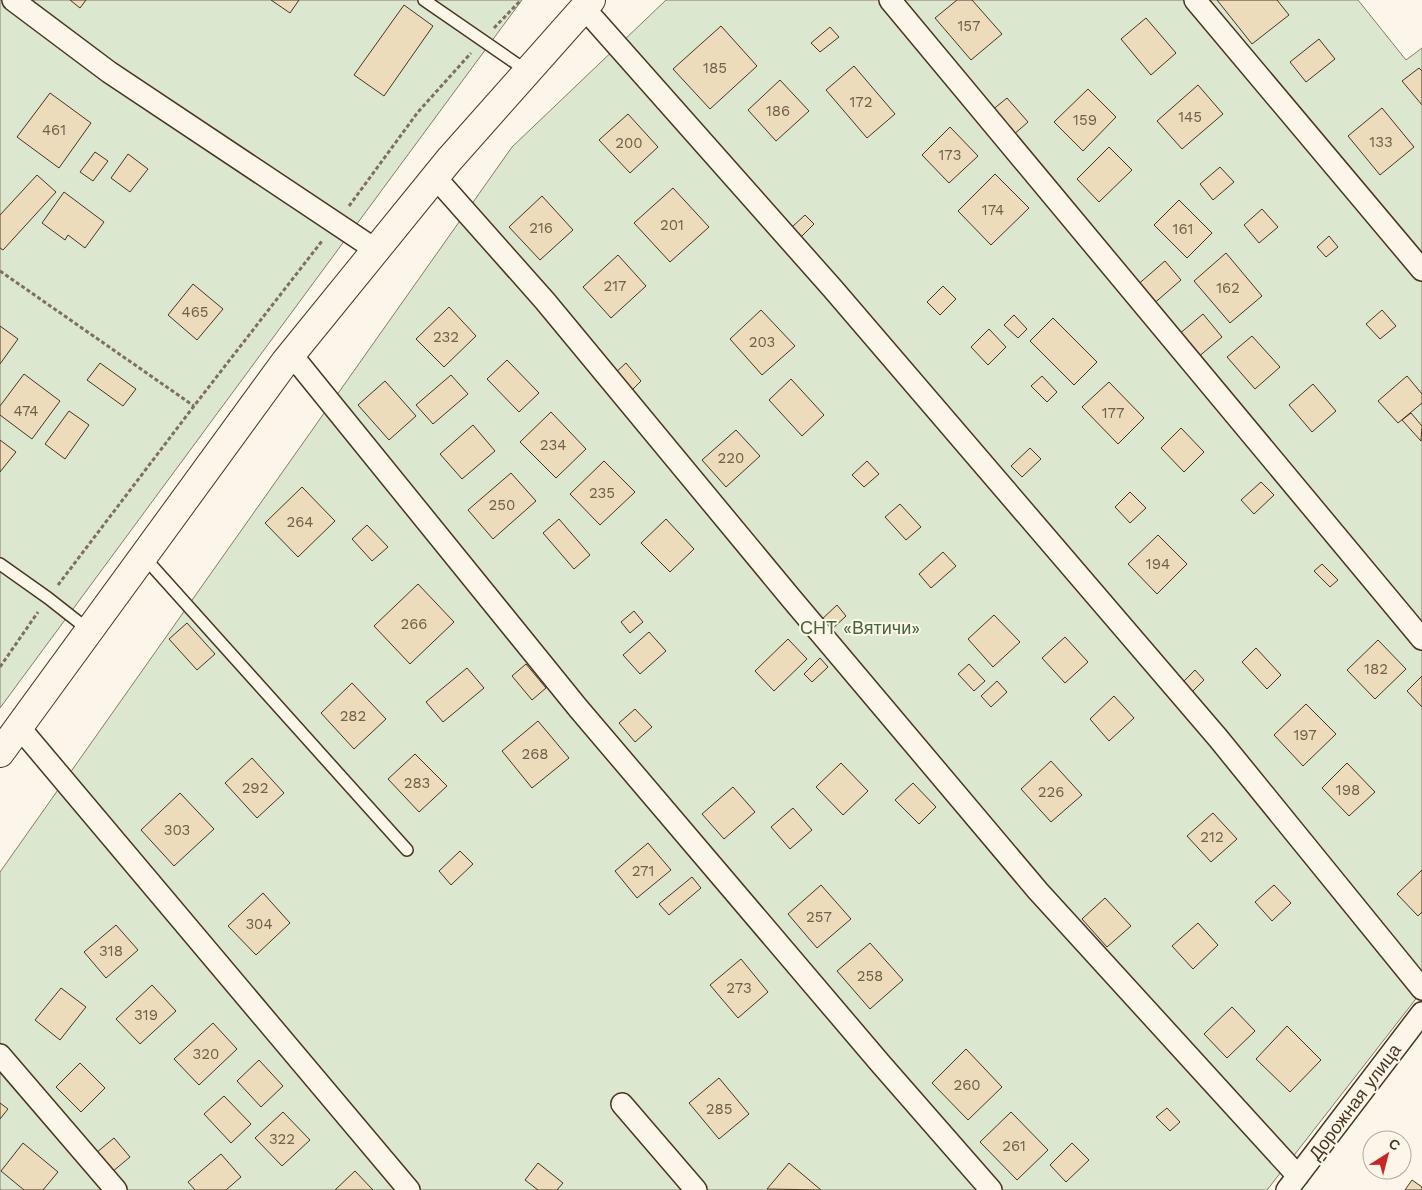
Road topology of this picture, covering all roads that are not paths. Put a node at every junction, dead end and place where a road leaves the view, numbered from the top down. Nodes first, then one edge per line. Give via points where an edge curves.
1 (13, 0) edge
2 (424, 0) edge
3 (890, 0) edge
4 (1195, 0) edge
5 (588, 4) edge
6 (528, 72) junction
7 (435, 177) junction
8 (376, 250) junction
9 (1422, 270) edge
10 (291, 354) junction
11 (144, 557) junction
12 (0, 564) edge
13 (90, 631) junction
14 (1422, 639) edge
15 (19, 727) junction
16 (0, 753) edge
17 (407, 850) dead end
18 (1422, 990) edge
19 (1422, 1014) edge
20 (0, 1055) edge
21 (622, 1104) dead end
22 (1293, 1183) edge
23 (116, 1190) edge
24 (409, 1190) edge
25 (696, 1190) edge
26 (991, 1190) edge

1 - 8 street via 110,72
2 - 6 lane
3 - 14 street
4 - 9 street
5 - 6 main road
5 - 18 street via 1218,738
6 - 7 main road
7 - 8 main road
7 - 22 street via 545,301 1038,891
8 - 10 main road
10 - 11 main road
10 - 26 street via 578,708
11 - 13 main road
11 - 17 lane
12 - 13 lane
13 - 15 main road
15 - 16 main road
15 - 24 street
19 - 22 street, Дорожная улица
20 - 23 street
21 - 25 street

